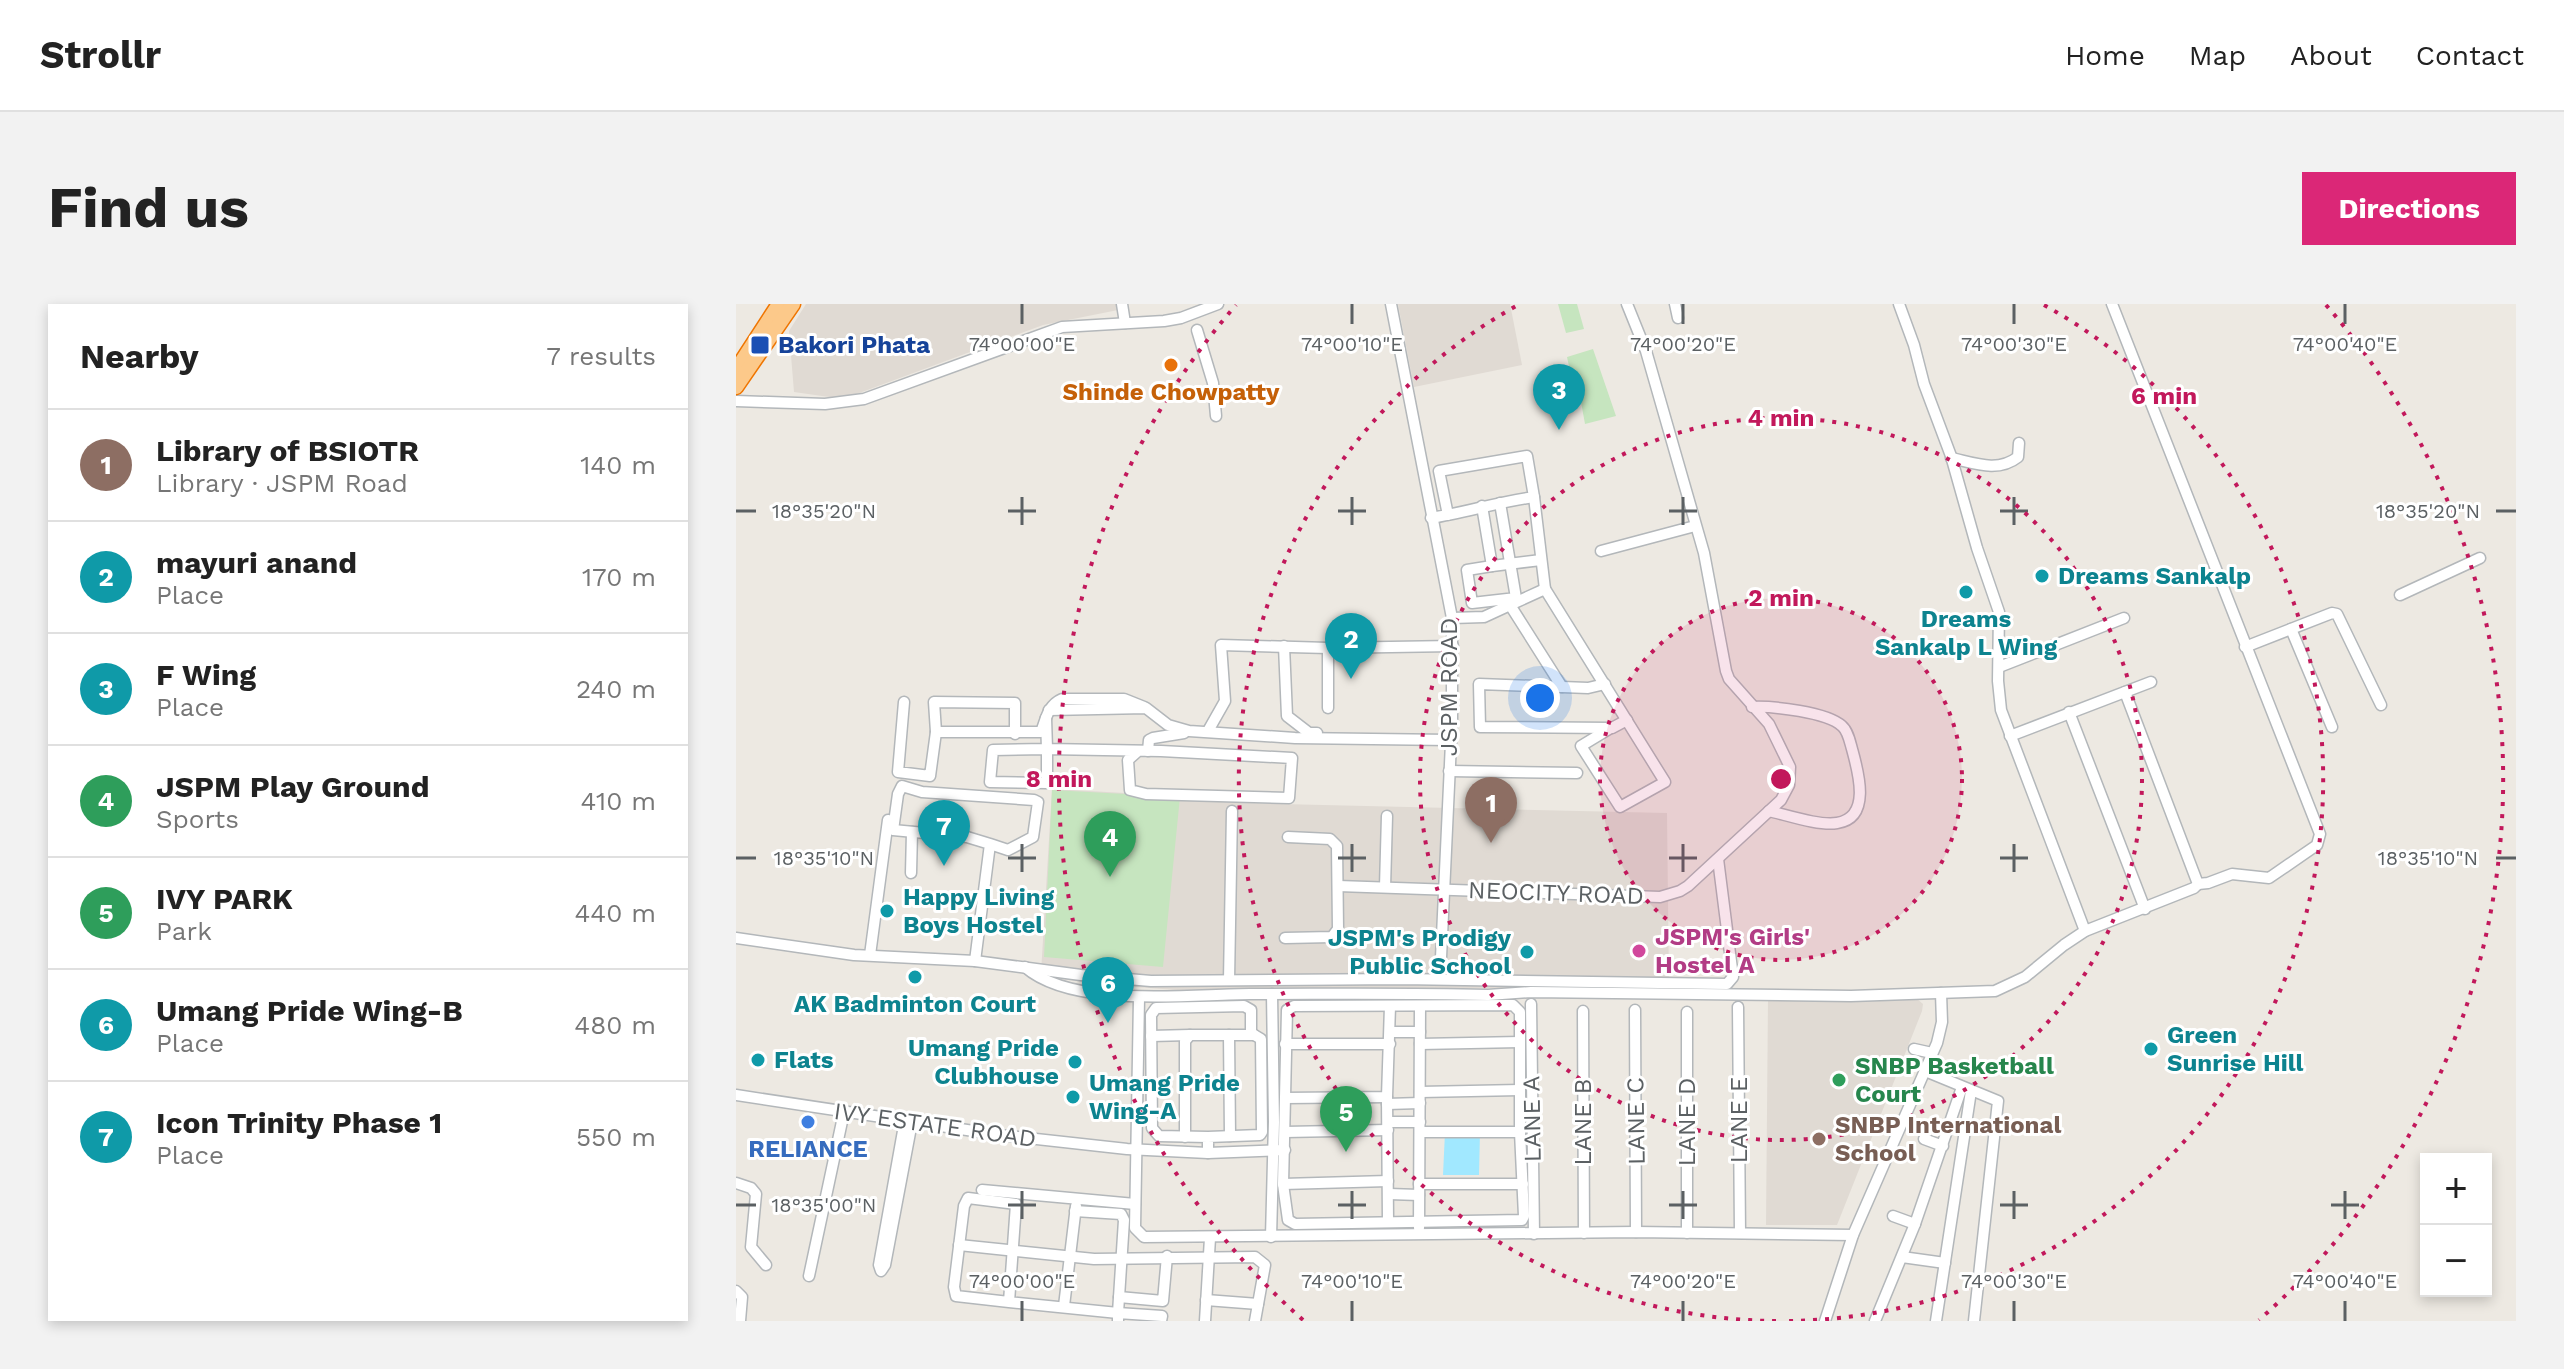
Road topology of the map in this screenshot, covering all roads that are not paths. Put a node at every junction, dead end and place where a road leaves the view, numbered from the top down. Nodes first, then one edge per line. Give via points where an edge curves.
1 (793, 304) edge
2 (1122, 304) edge
3 (1218, 304) edge
4 (1391, 304) edge
5 (1627, 304) edge
6 (1675, 304) edge
7 (1899, 304) edge
8 (2112, 304) edge
9 (772, 308) edge
10 (1678, 318) dead end
11 (1125, 323) junction
12 (1197, 330) dead end
13 (736, 370) edge
14 (736, 387) edge
15 (736, 401) edge
16 (1216, 416) dead end
17 (2019, 443) dead end
18 (1951, 458) junction
19 (1534, 497) junction
20 (1500, 503) junction
21 (1482, 506) junction
22 (1448, 515) junction
23 (1431, 518) junction
24 (1695, 526) junction
25 (1601, 551) dead end
26 (2480, 558) dead end
27 (1541, 560) junction
28 (1510, 565) junction
29 (1492, 566) junction
30 (1545, 589) junction
31 (2400, 595) dead end
32 (1514, 602) junction
33 (1452, 618) junction
34 (2124, 618) dead end
35 (2291, 629) junction
36 (1284, 646) junction
37 (1453, 646) junction
38 (2245, 647) junction
39 (1328, 648) junction
40 (1999, 667) junction
41 (2151, 682) dead end
42 (1605, 684) junction
43 (1562, 687) junction
44 (2125, 692) junction
45 (904, 702) dead end
46 (2381, 705) dead end
47 (1752, 707) junction
48 (1328, 708) dead end
49 (2069, 712) junction
50 (1048, 714) junction
51 (1627, 720) junction
52 (2332, 727) dead end
53 (1612, 728) junction
54 (1189, 731) junction
55 (1208, 731) junction
56 (936, 732) junction
57 (1399, 733) dead end
58 (1015, 734) junction
59 (2010, 736) junction
60 (1450, 740) junction
61 (1047, 749) junction
62 (1142, 751) junction
63 (1449, 771) junction
64 (1577, 773) dead end
65 (892, 786) dead end
66 (1232, 811) dead end
67 (1769, 811) junction
68 (1387, 816) dead end
69 (912, 832) junction
70 (1288, 837) dead end
71 (990, 844) junction
72 (1718, 859) junction
73 (911, 873) dead end
74 (2198, 884) junction
75 (1338, 886) junction
76 (1385, 887) junction
77 (1443, 888) junction
78 (2145, 909) junction
79 (2085, 931) junction
80 (736, 938) edge
81 (1285, 938) dead end
82 (870, 955) junction
83 (975, 961) junction
84 (1025, 967) junction
85 (1440, 979) junction
86 (1229, 980) junction
87 (1941, 993) junction
88 (1272, 994) junction
89 (1404, 994) junction
90 (1139, 998) junction
91 (1531, 1004) dead end
92 (1390, 1006) junction
93 (1404, 1006) junction
94 (1420, 1006) junction
95 (1738, 1007) dead end
96 (1635, 1010) dead end
97 (1583, 1011) dead end
98 (1687, 1012) dead end
99 (1390, 1032) junction
100 (1190, 1035) junction
101 (1229, 1035) junction
102 (1254, 1035) junction
103 (1151, 1036) junction
104 (1420, 1038) junction
105 (1520, 1042) junction
106 (1285, 1044) junction
107 (1390, 1044) junction
108 (1914, 1049) dead end
109 (1932, 1053) junction
110 (1285, 1070) junction
111 (1272, 1071) junction
112 (1925, 1071) junction
113 (1966, 1089) junction
114 (1520, 1090) junction
115 (736, 1095) edge
116 (1285, 1098) junction
117 (1420, 1098) junction
118 (1387, 1100) junction
119 (844, 1112) junction
120 (908, 1121) junction
121 (1388, 1126) junction
122 (1420, 1127) junction
123 (1285, 1132) junction
124 (1520, 1132) junction
125 (1230, 1136) junction
126 (1185, 1137) junction
127 (1208, 1137) junction
128 (1924, 1139) dead end
129 (1943, 1146) junction
130 (1135, 1150) junction
131 (1279, 1150) junction
132 (1208, 1153) junction
133 (1388, 1181) junction
134 (736, 1183) edge
135 (1283, 1184) junction
136 (1523, 1184) junction
137 (1419, 1189) junction
138 (982, 1190) dead end
139 (1389, 1194) junction
140 (1135, 1204) junction
141 (1076, 1206) junction
142 (1893, 1216) dead end
143 (1388, 1222) junction
144 (1419, 1222) junction
145 (1915, 1224) junction
146 (1636, 1232) junction
147 (1584, 1233) junction
148 (1687, 1233) junction
149 (1740, 1233) junction
150 (1534, 1234) junction
151 (1853, 1235) junction
152 (1419, 1236) junction
153 (1271, 1237) junction
154 (1210, 1238) junction
155 (959, 1245) junction
156 (1013, 1252) junction
157 (1210, 1255) junction
158 (1167, 1256) junction
159 (1070, 1257) junction
160 (1902, 1257) junction
161 (1123, 1259) junction
162 (1945, 1263) junction
163 (766, 1265) dead end
164 (809, 1276) dead end
165 (736, 1291) edge
166 (1119, 1297) junction
167 (1206, 1300) junction
168 (1163, 1301) junction
169 (1009, 1302) junction
170 (1258, 1304) junction
171 (1064, 1306) junction
172 (1118, 1317) edge
173 (1161, 1318) edge
174 (740, 1321) edge
175 (1205, 1321) edge
176 (1255, 1321) edge
177 (1825, 1321) edge
178 (1875, 1321) edge
179 (1936, 1321) edge
180 (1974, 1321) edge

1 - 14 highway
2 - 11 street
3 - 11 street via 1181,318
4 - 23 street, JSPM ROAD
5 - 24 street, NEOCITY ROAD via 1646,351
6 - 10 street
7 - 18 street
8 - 38 street
9 - 13 highway
11 - 15 street via 1062,327 864,399 825,404
12 - 16 street via 1213,383
17 - 18 street via 2018,457 1996,467
18 - 40 street via 1999,612
19 - 20 street
19 - 22 street via 1527,456 1439,471
19 - 27 street
20 - 21 street
20 - 28 street
21 - 22 street
21 - 29 street
22 - 23 street
23 - 33 street, JSPM ROAD
24 - 25 street
24 - 47 street, NEOCITY ROAD via 1726,671
26 - 31 street
27 - 28 street
27 - 30 street
28 - 29 street
28 - 32 street
29 - 32 street via 1467,570 1472,603
30 - 32 street
30 - 42 street
32 - 33 street via 1484,617
32 - 43 street
33 - 37 street, JSPM ROAD
34 - 40 street
35 - 38 street
35 - 46 street via 2337,614
35 - 52 street
36 - 39 street
36 - 55 street via 1221,645 1225,701
36 - 57 street via 1287,716 1309,733
37 - 39 street
37 - 60 street, JSPM ROAD
38 - 74 street via 2320,840 2269,878 2232,874
39 - 48 street
40 - 59 street via 2001,710
41 - 44 street
42 - 43 street
42 - 51 street
43 - 53 street via 1479,684 1480,727
44 - 49 street
44 - 74 street
45 - 56 street via 898,772 930,776
47 - 67 street, NEOCITY ROAD via 1769,724 1790,767 1786,793
47 - 67 street via 1784,707 1841,725 1860,782 1858,807 1843,821
49 - 59 street
49 - 78 street
50 - 54 street via 1146,708 1168,725
50 - 58 street via 1041,732
50 - 61 street
51 - 53 street
51 - 53 street via 1665,782 1620,807 1581,746
54 - 55 street
54 - 62 street via 1153,738
55 - 60 street
56 - 58 street
56 - 58 street via 934,702 1015,703
59 - 79 street
60 - 63 street, JSPM ROAD
61 - 61 street via 993,750 990,782 1047,783
61 - 62 street
62 - 62 street via 1292,758 1289,798 1130,790 1128,760
63 - 64 street
63 - 77 street, JSPM ROAD
65 - 82 street
66 - 86 street
67 - 72 street, NEOCITY ROAD
68 - 76 street
69 - 71 street
69 - 71 street via 893,830 902,786 1037,801 1033,837 1008,850
69 - 73 street
70 - 75 street via 1335,842
71 - 83 street
72 - 77 street, NEOCITY ROAD via 1680,891 1660,897
72 - 85 street via 1733,977 1727,984
74 - 78 street
75 - 76 street, NEOCITY ROAD
75 - 81 street via 1336,936
76 - 77 street, NEOCITY ROAD
77 - 85 street, JSPM ROAD
78 - 79 street
79 - 87 street via 2004,989
80 - 82 street
82 - 83 street
83 - 84 street
84 - 86 street via 1123,979
84 - 90 street via 1063,987
85 - 86 street
87 - 89 street
87 - 109 street via 1942,1022
88 - 89 street
88 - 90 street
88 - 111 street
89 - 93 street
90 - 130 street
91 - 150 street, LANE A
92 - 93 street
92 - 99 street
92 - 106 street via 1290,1007 1284,1014
93 - 94 street
94 - 104 street
94 - 105 street via 1517,1006
95 - 149 street, LANE E
96 - 146 street, LANE C
97 - 147 street, LANE B
98 - 148 street, LANE D
99 - 104 street
99 - 107 street
100 - 101 street
100 - 103 street
100 - 126 street via 1184,1044
101 - 102 street
101 - 125 street
102 - 103 street via 1251,1010 1244,1006 1159,1006 1153,1010
102 - 125 street via 1261,1039 1262,1132
103 - 126 street via 1152,1128 1159,1136
104 - 105 street
104 - 117 street
105 - 114 street
106 - 107 street
106 - 110 street
107 - 118 street
108 - 109 street
109 - 112 street
110 - 111 street
110 - 116 street
111 - 131 street
112 - 113 street
112 - 151 street
113 - 129 street
113 - 162 street
113 - 180 street via 1998,1101
114 - 117 street
114 - 124 street
115 - 119 street, IVY ESTATE ROAD
116 - 118 street
116 - 123 street
117 - 118 street
117 - 122 street
118 - 121 street
119 - 120 street, IVY ESTATE ROAD
119 - 164 street
120 - 120 street via 885,1265 881,1271 879,1265
120 - 130 street, IVY ESTATE ROAD
121 - 122 street
121 - 123 street
121 - 133 street
122 - 124 street
122 - 137 street
123 - 131 street
124 - 136 street
125 - 127 street
126 - 127 street
127 - 132 street
128 - 129 street
129 - 145 street
130 - 132 street, IVY ESTATE ROAD
130 - 140 street
131 - 132 street, IVY ESTATE ROAD
131 - 135 street
131 - 153 street
133 - 135 street
133 - 139 street
134 - 163 street via 756,1194 751,1247
135 - 143 street via 1291,1223
136 - 137 street
136 - 144 street via 1522,1220
137 - 139 street
137 - 144 street
138 - 141 street
139 - 143 street
140 - 141 street
140 - 154 street via 1135,1228 1144,1237
141 - 159 street
141 - 161 street via 1121,1214
142 - 145 street
143 - 144 street
144 - 152 street
145 - 160 street
146 - 147 street
146 - 148 street
147 - 150 street
148 - 149 street
149 - 151 street
150 - 152 street
151 - 177 street
152 - 153 street
153 - 154 street
154 - 157 street
155 - 156 street
155 - 156 street via 964,1206 968,1198 977,1198 1016,1204
155 - 169 street via 956,1296
156 - 159 street
156 - 169 street
157 - 158 street
157 - 167 street
157 - 170 street via 1255,1257 1265,1265
158 - 161 street
158 - 168 street
159 - 161 street
159 - 171 street
160 - 162 street
160 - 178 street
161 - 166 street
162 - 179 street
165 - 174 street via 742,1297
166 - 168 street
166 - 172 street
167 - 170 street
167 - 175 street
168 - 173 street
169 - 171 street
170 - 176 street
171 - 172 street
172 - 173 street

